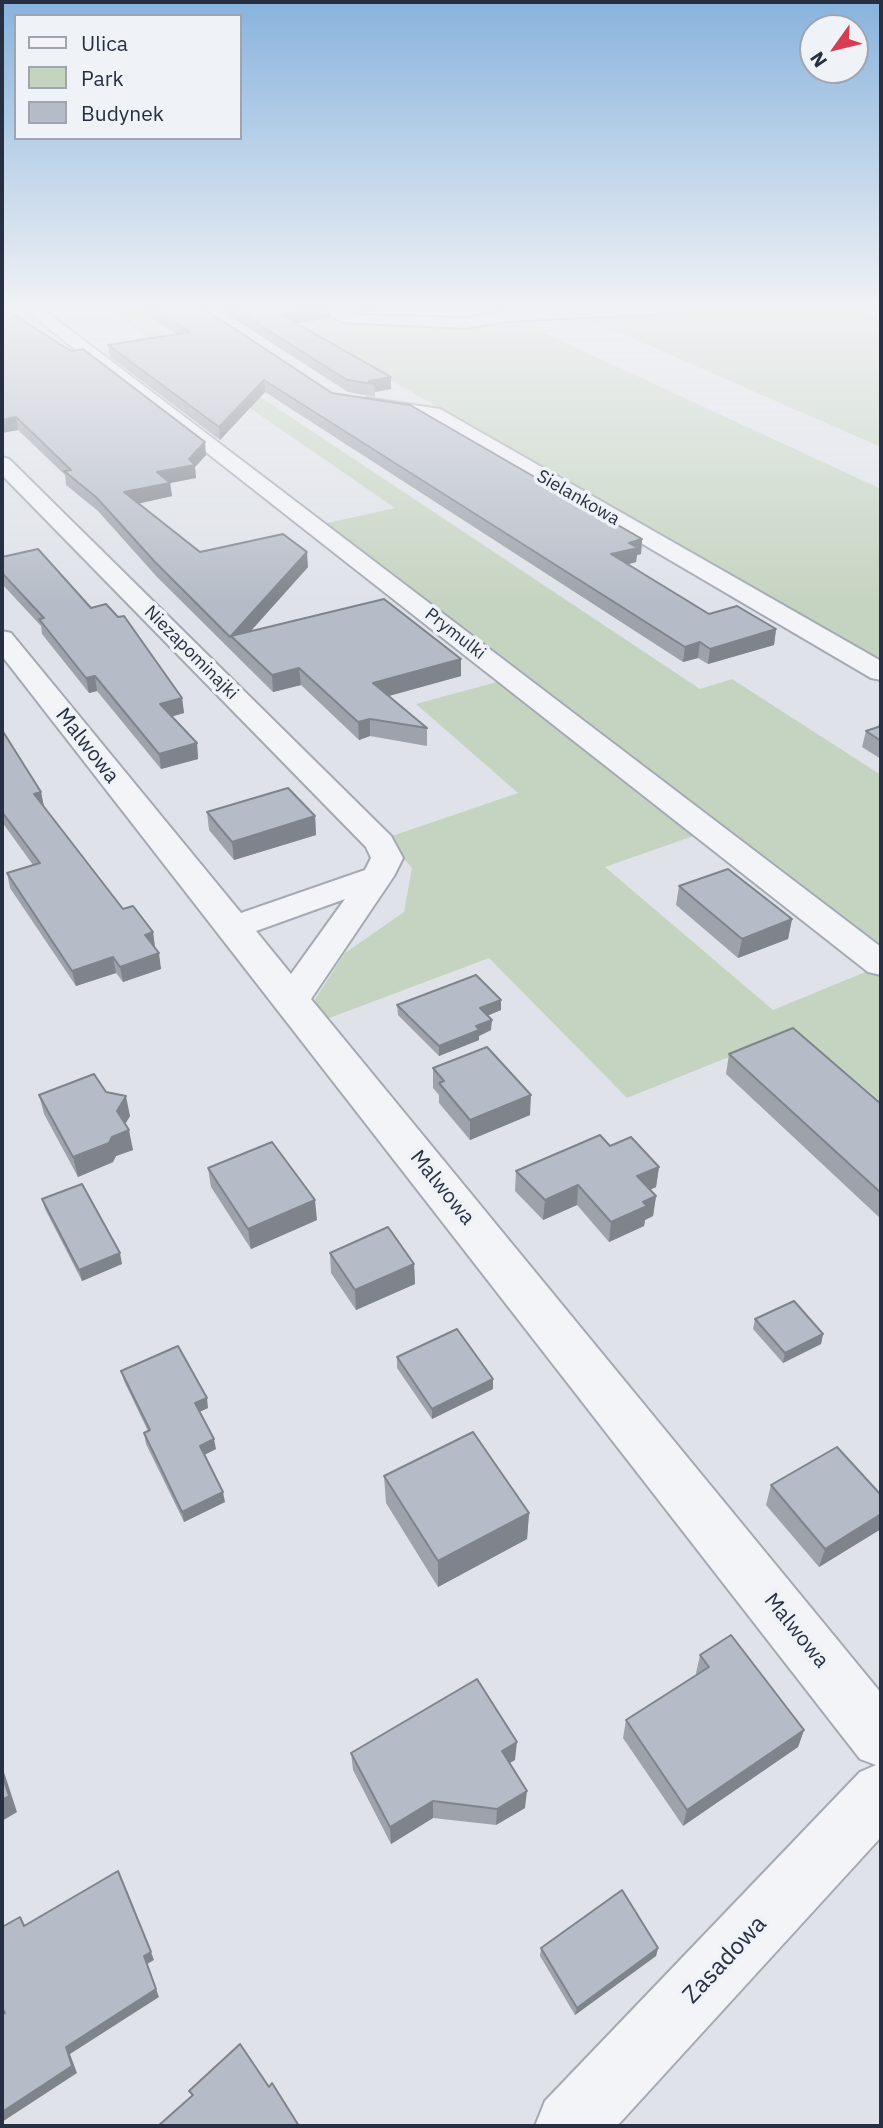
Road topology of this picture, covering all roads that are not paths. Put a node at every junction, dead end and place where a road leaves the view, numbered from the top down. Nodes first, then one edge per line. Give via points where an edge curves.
1 (157, 405) edge
2 (379, 405) edge
3 (2, 463) edge
4 (2, 639) edge
5 (881, 672) edge
6 (379, 859) junction
7 (230, 928) junction
8 (881, 964) edge
9 (292, 1000) junction
10 (881, 1738) edge
11 (881, 1793) edge
12 (570, 2126) edge

1 - 8 street, Prymulki
2 - 5 street, Sielankowa via 433,413
3 - 6 street, Niezapominajki
4 - 7 street, Malwowa
6 - 7 street
6 - 9 street
7 - 9 street, Malwowa
9 - 10 street, Malwowa
11 - 12 street, Zasadowa

